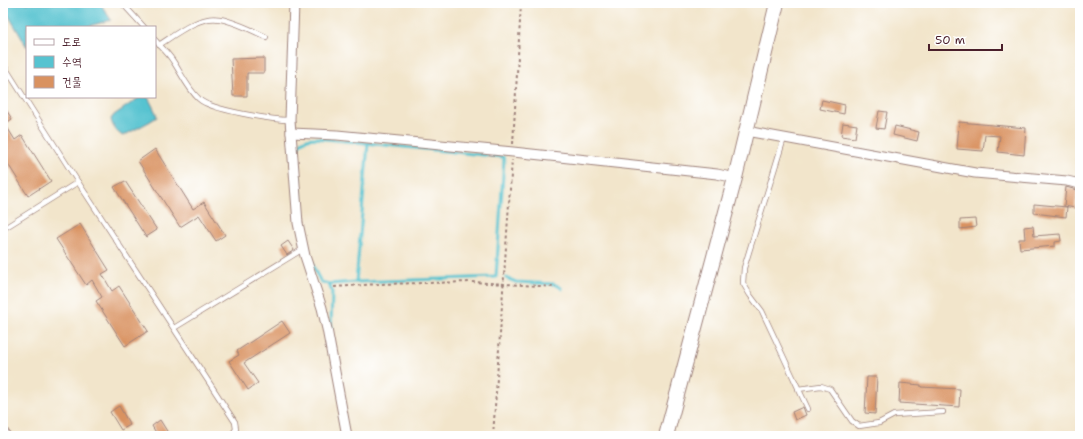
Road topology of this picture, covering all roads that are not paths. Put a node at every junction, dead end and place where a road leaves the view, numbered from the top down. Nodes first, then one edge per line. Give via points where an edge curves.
1 (122, 3) edge
2 (294, 3) edge
3 (776, 3) edge
4 (143, 26) edge
5 (266, 37) dead end
6 (156, 41) edge
7 (159, 45) junction
8 (3, 64) edge
9 (290, 120) junction
10 (746, 131) junction
11 (290, 133) junction
12 (784, 138) junction
13 (735, 178) junction
14 (78, 182) junction
15 (1080, 184) edge
16 (3, 229) edge
17 (303, 249) junction
18 (174, 328) junction
19 (798, 389) junction
20 (808, 410) dead end
21 (943, 412) dead end
22 (3, 431) edge
23 (6, 436) edge
24 (232, 436) edge
25 (347, 436) edge
26 (666, 436) edge

1 - 4 lane
2 - 9 street
3 - 10 main road
5 - 7 lane via 220,19 208,19 189,26
6 - 7 lane
7 - 9 lane via 172,59 200,100 217,108 274,120
8 - 14 lane
9 - 11 street
10 - 12 street
10 - 13 main road
11 - 13 street via 513,152
11 - 17 street via 298,223
12 - 15 street via 975,172
12 - 19 lane via 744,268 744,283 762,311
13 - 26 main road
14 - 16 lane
14 - 18 lane
17 - 18 lane
17 - 25 street via 327,329
18 - 24 lane via 235,422 236,429
19 - 20 lane
19 - 21 lane via 821,386 830,388 852,421 859,426 879,423 894,415
22 - 23 street

